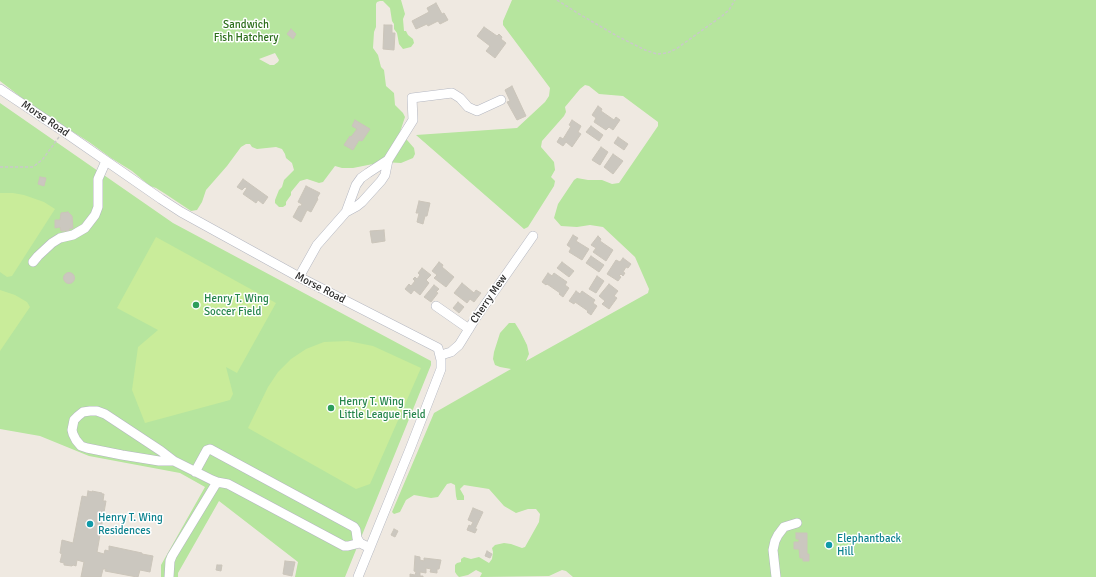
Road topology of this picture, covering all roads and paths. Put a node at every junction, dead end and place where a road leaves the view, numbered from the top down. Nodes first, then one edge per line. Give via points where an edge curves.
1 (557, 0) edge
2 (736, 0) edge
3 (0, 89) edge
4 (501, 100) dead end
5 (63, 131) junction
6 (388, 160) junction
7 (106, 161) junction
8 (0, 167) edge
9 (346, 212) junction
10 (533, 236) dead end
11 (33, 262) dead end
12 (299, 277) junction
13 (436, 306) dead end
14 (469, 329) junction
15 (441, 355) junction
16 (174, 461) junction
17 (195, 472) junction
18 (217, 482) junction
19 (797, 523) dead end
20 (360, 543) junction
21 (370, 548) junction
22 (168, 577) edge
23 (358, 577) edge
24 (776, 577) edge

1 - 2 path via 618,36 657,54 676,49 722,16
3 - 5 street, Morse Road
4 - 6 street via 477,111 468,107 452,93 412,98 413,120
5 - 7 street, Morse Road
5 - 8 path via 43,159 33,167
6 - 9 street via 368,173 356,185
6 - 9 street via 388,168 381,181 362,202
7 - 11 street via 98,179 98,207 95,215 85,228 52,242
7 - 12 street, Morse Road via 182,212
9 - 12 street via 318,245
10 - 14 street, Cherry Mew
12 - 15 street, Morse Road via 438,348
13 - 14 street
14 - 15 street, Cherry Mew via 454,350
15 - 21 street via 440,369
16 - 16 street via 105,414 97,411 83,412 74,420 73,434 81,446 151,460
16 - 17 street
17 - 18 street
17 - 20 street via 210,449 354,527
18 - 20 street via 228,484 344,546
18 - 22 street via 172,556
19 - 24 street via 784,527 775,541 772,550
20 - 21 street
21 - 23 street

